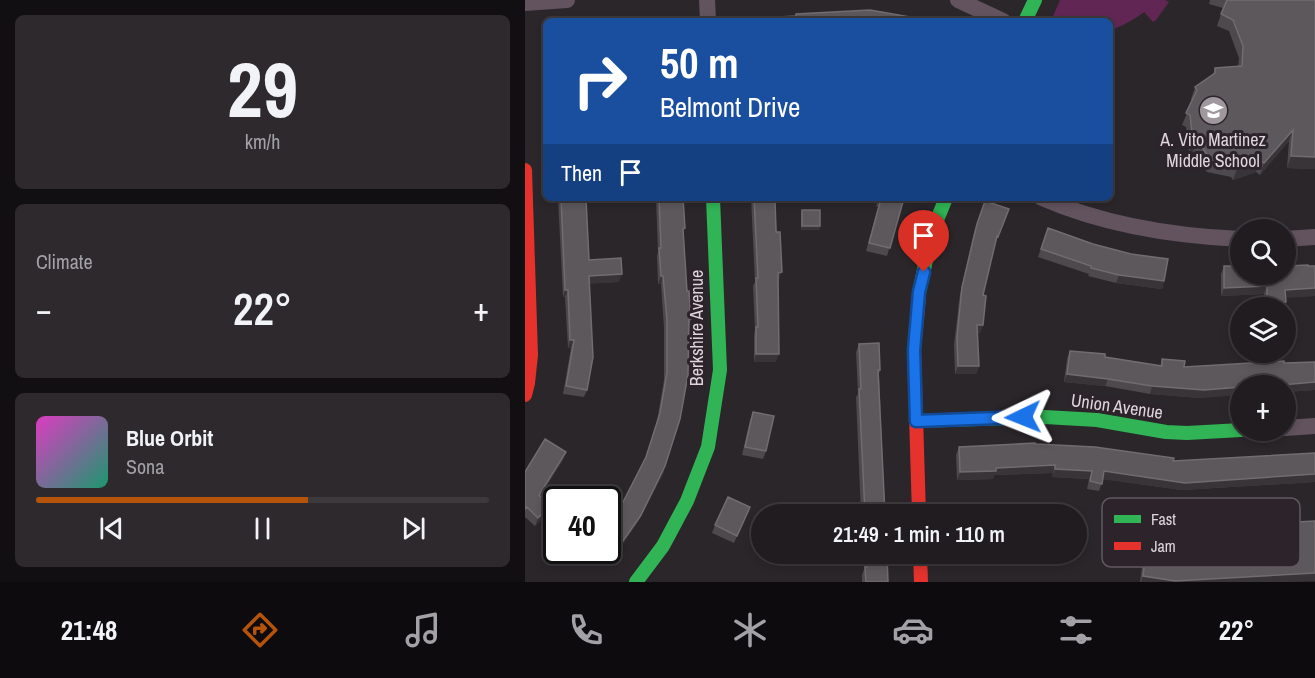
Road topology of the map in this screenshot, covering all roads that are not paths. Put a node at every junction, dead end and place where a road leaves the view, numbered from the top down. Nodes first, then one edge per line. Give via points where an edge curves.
1 (567, 0) edge
2 (707, 0) edge
3 (958, 0) edge
4 (1035, 0) edge
5 (525, 3) edge
6 (708, 18) edge
7 (997, 18) edge
8 (1026, 18) edge
9 (525, 170) edge
10 (713, 201) edge
11 (945, 201) edge
12 (1051, 201) edge
13 (1315, 237) edge
14 (1296, 238) edge
15 (1230, 239) edge
16 (525, 395) edge
17 (916, 421) junction
18 (1315, 426) edge
19 (1296, 427) edge
20 (1230, 431) edge
21 (919, 504) edge
22 (920, 564) edge
23 (636, 582) edge
24 (921, 582) edge

1 - 5 street
2 - 6 street
3 - 7 street
4 - 8 street
9 - 16 street via 531,355
10 - 23 street, Berkshire Avenue via 720,370 708,447 687,501 663,546
11 - 17 street via 932,232 919,292 914,350
12 - 15 street via 1159,232
13 - 14 street
17 - 20 street, Union Avenue via 1045,417 1097,420 1166,432
17 - 21 street
18 - 19 street
22 - 24 street

